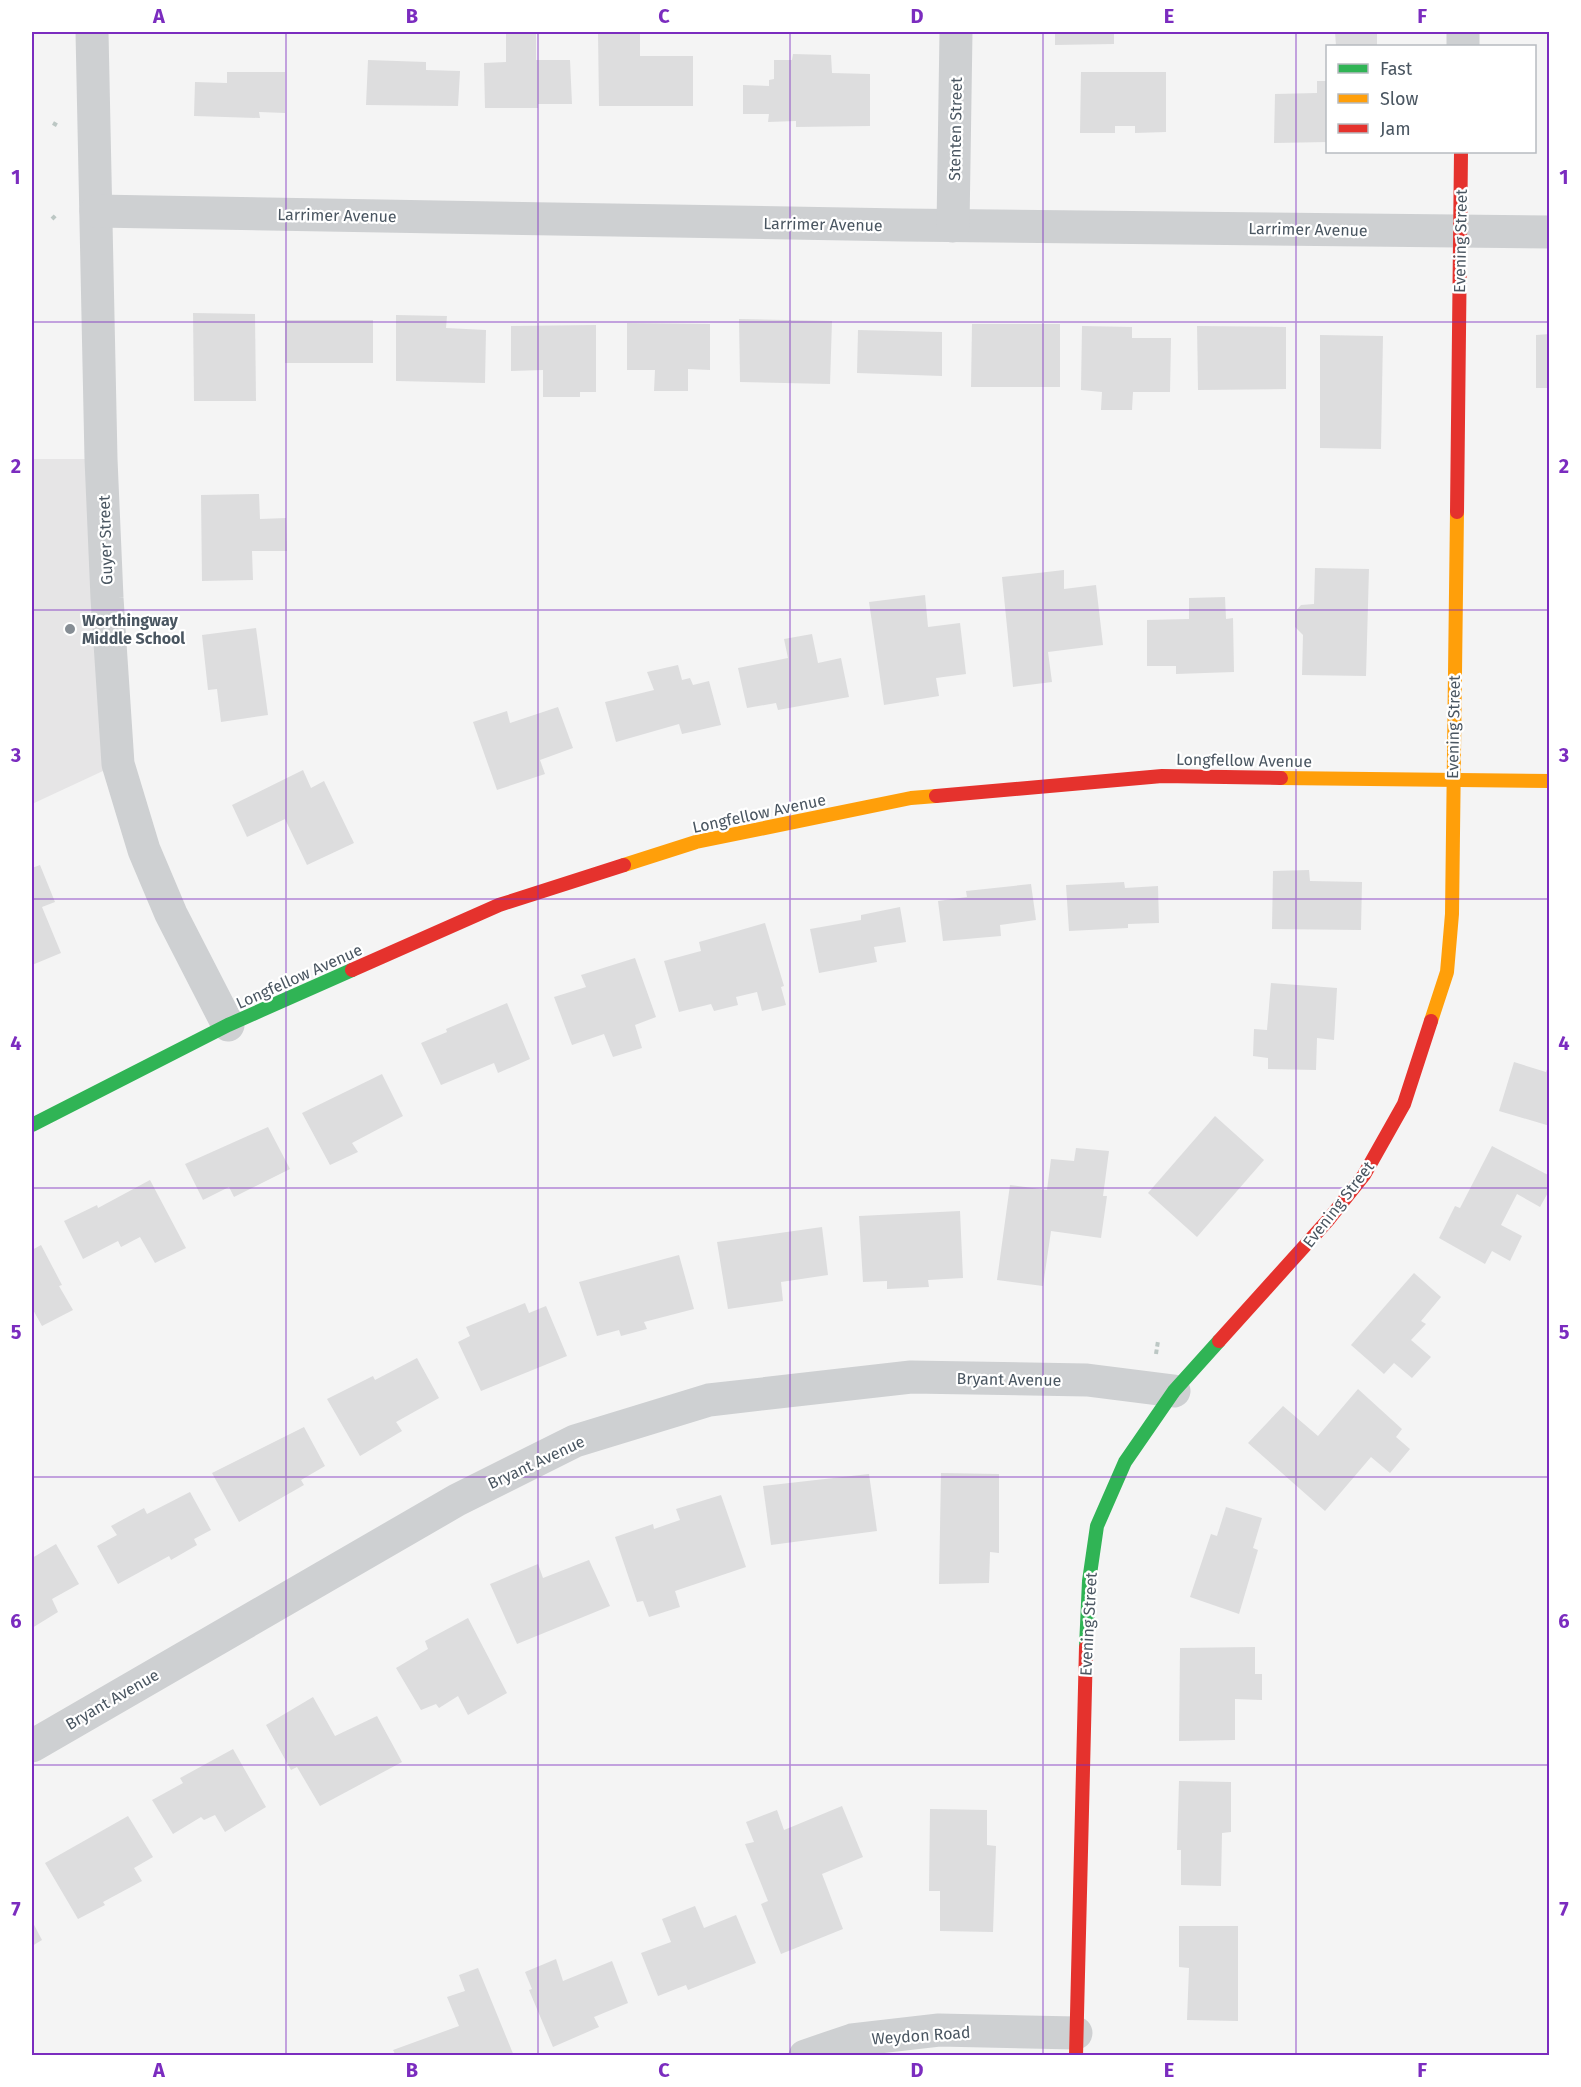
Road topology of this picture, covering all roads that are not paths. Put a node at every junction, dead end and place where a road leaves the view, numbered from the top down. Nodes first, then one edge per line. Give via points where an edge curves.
1 (92, 32) edge
2 (956, 32) edge
3 (1461, 153) edge
4 (96, 211) junction
5 (953, 226) junction
6 (1460, 231) junction
7 (1550, 232) edge
8 (1452, 779) junction
9 (1550, 781) edge
10 (228, 1025) junction
11 (32, 1125) edge
12 (1174, 1391) junction
13 (32, 1746) edge
14 (1076, 2044) edge
15 (805, 2055) edge

1 - 4 street, Guyer Street
2 - 5 street, Stenten Street
3 - 6 street, Evening Street
4 - 5 street, Larrimer Avenue
4 - 10 street, Guyer Street via 101,459 118,764 144,850 171,914
5 - 6 street, Larrimer Avenue
6 - 7 street, Larrimer Avenue
6 - 8 street, Evening Street
8 - 9 street, Longfellow Avenue
8 - 10 street, Longfellow Avenue via 1162,776 911,798 696,842 499,905
8 - 12 street, Evening Street via 1452,914 1447,972 1404,1104 1364,1176
10 - 11 street, Longfellow Avenue
12 - 13 street, Bryant Avenue via 1088,1380 911,1377 709,1400 575,1441 457,1500
12 - 14 street, Evening Street via 1125,1462 1097,1526 1086,1630
14 - 15 street, Weydon Road via 939,2030 852,2040

